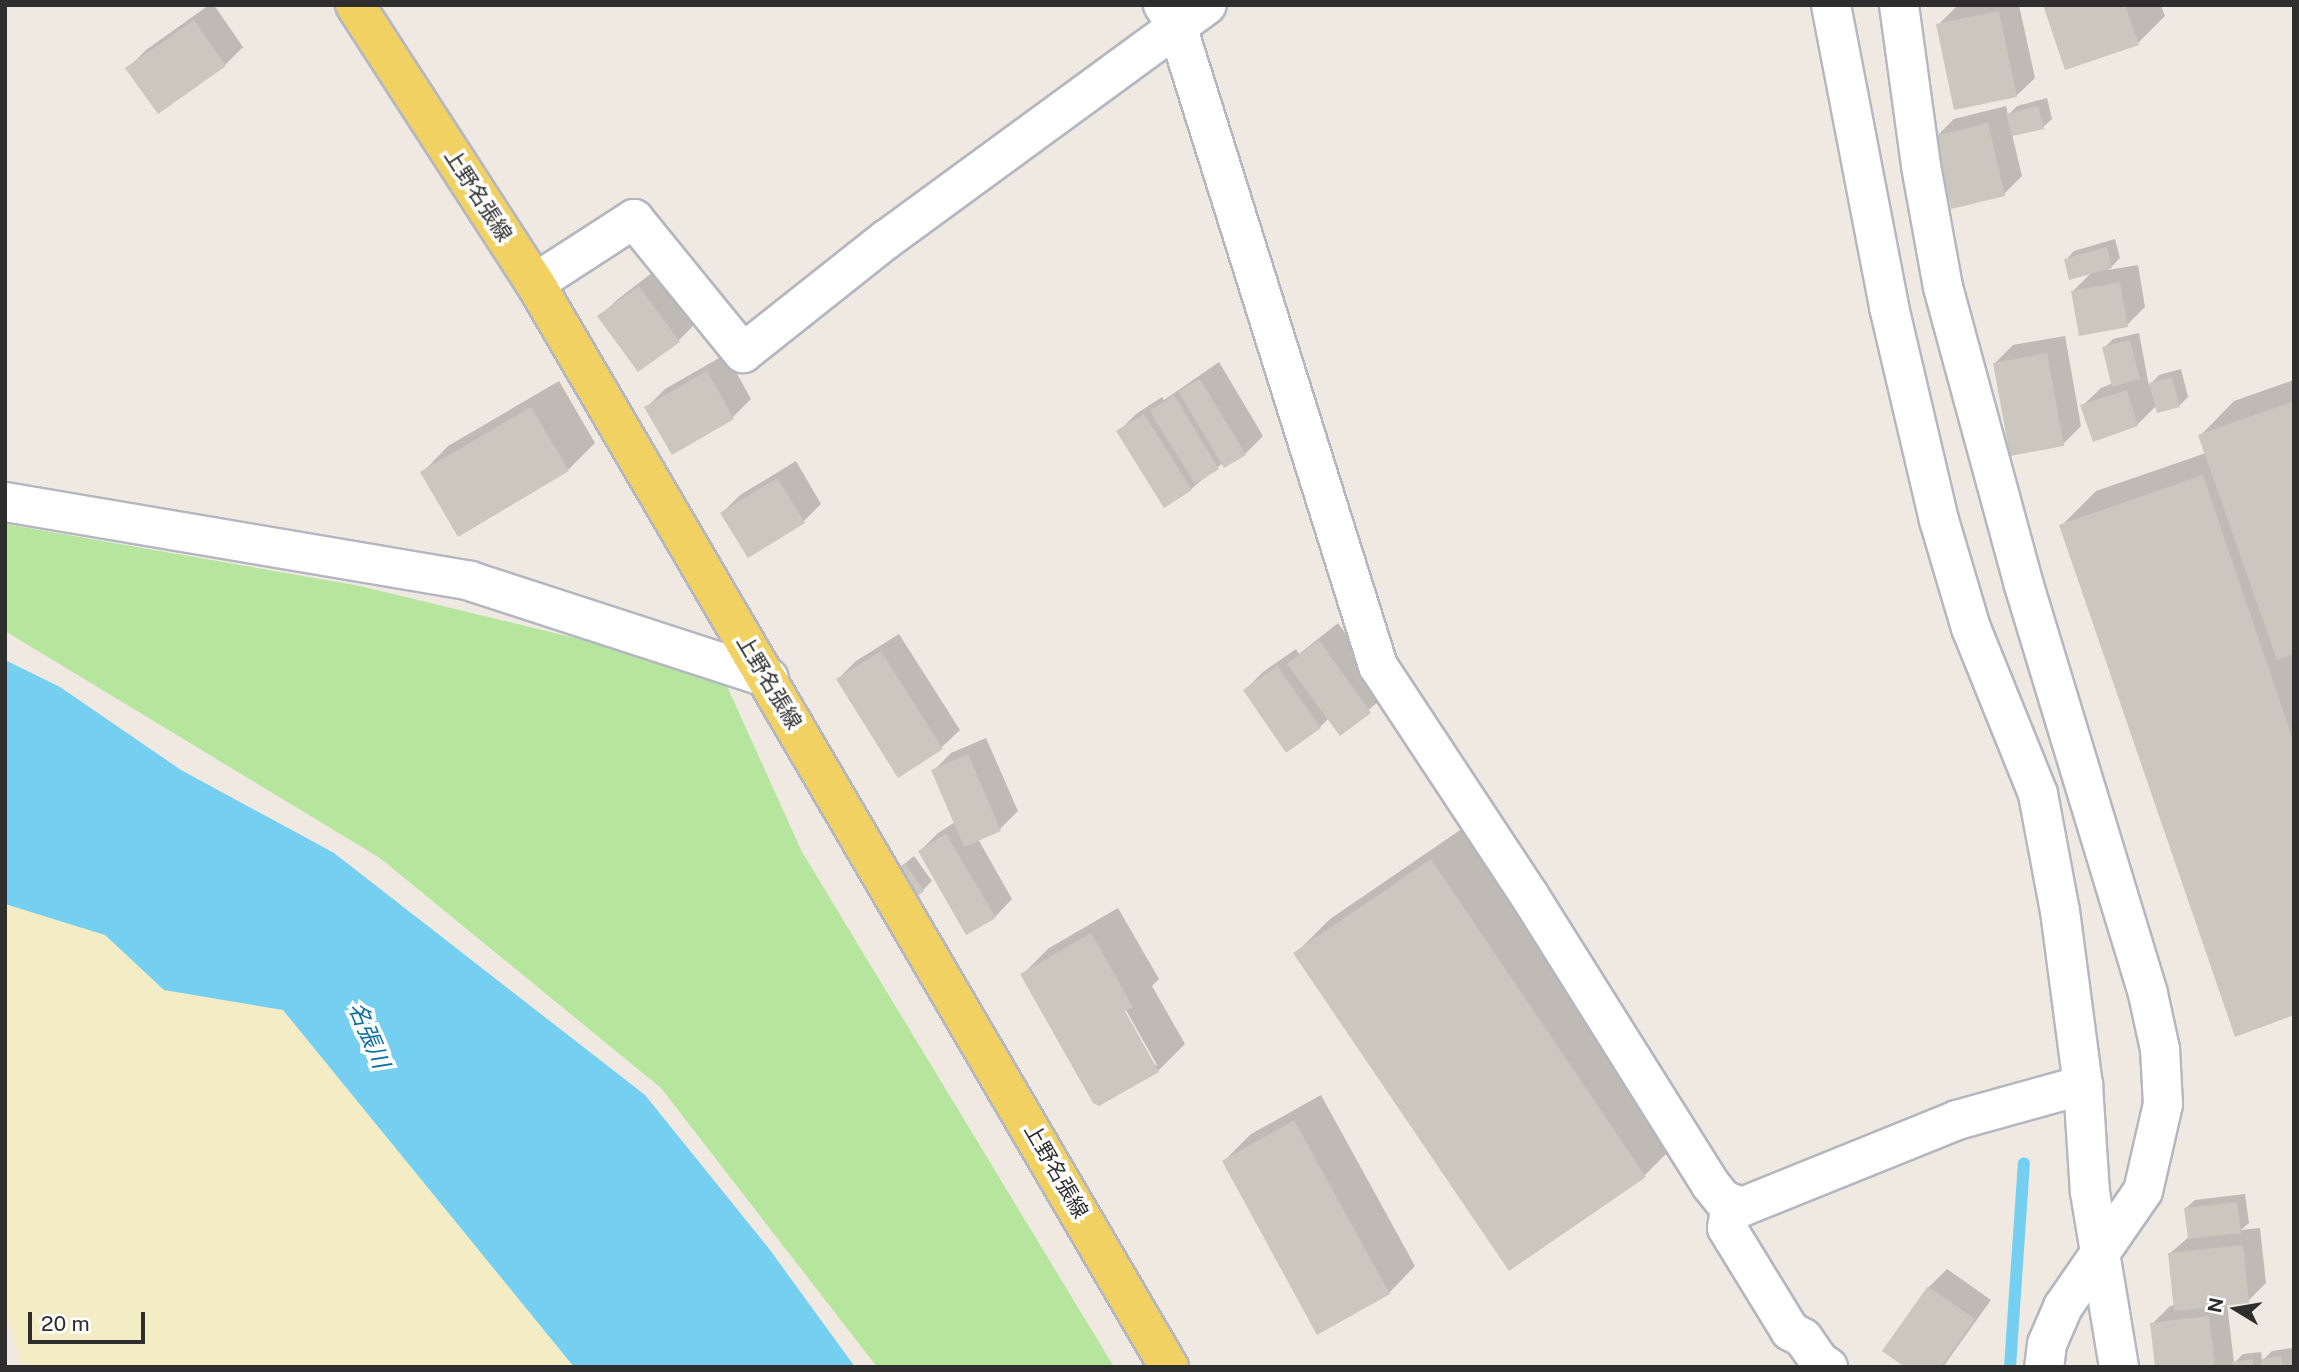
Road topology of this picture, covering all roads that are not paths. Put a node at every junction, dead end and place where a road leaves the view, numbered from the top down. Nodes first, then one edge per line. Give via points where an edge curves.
1 (355, 5) edge
2 (1832, 5) edge
3 (1899, 5) edge
4 (1182, 12) edge
5 (535, 283) junction
6 (5, 502) edge
7 (769, 678) junction
8 (2082, 1085) junction
9 (1731, 1203) junction
10 (2100, 1257) junction
11 (1169, 1367) edge
12 (1828, 1367) edge
13 (2044, 1367) edge
14 (2119, 1367) edge

1 - 5 main road, 上野名張線
2 - 8 street via 1889,307 1939,520 1971,628 2038,794 2060,911
3 - 10 street via 1942,287 2023,582 2148,994 2160,1049 2163,1104 2143,1191
4 - 5 street via 743,353 634,219
4 - 9 street via 1378,666 1711,1185
5 - 7 main road, 上野名張線 via 722,607
6 - 7 street via 470,581
7 - 11 main road, 上野名張線
8 - 9 street via 1957,1120 1742,1207
8 - 10 street
9 - 12 street via 1727,1227 1790,1331 1803,1338
10 - 13 street via 2063,1307
10 - 14 street

